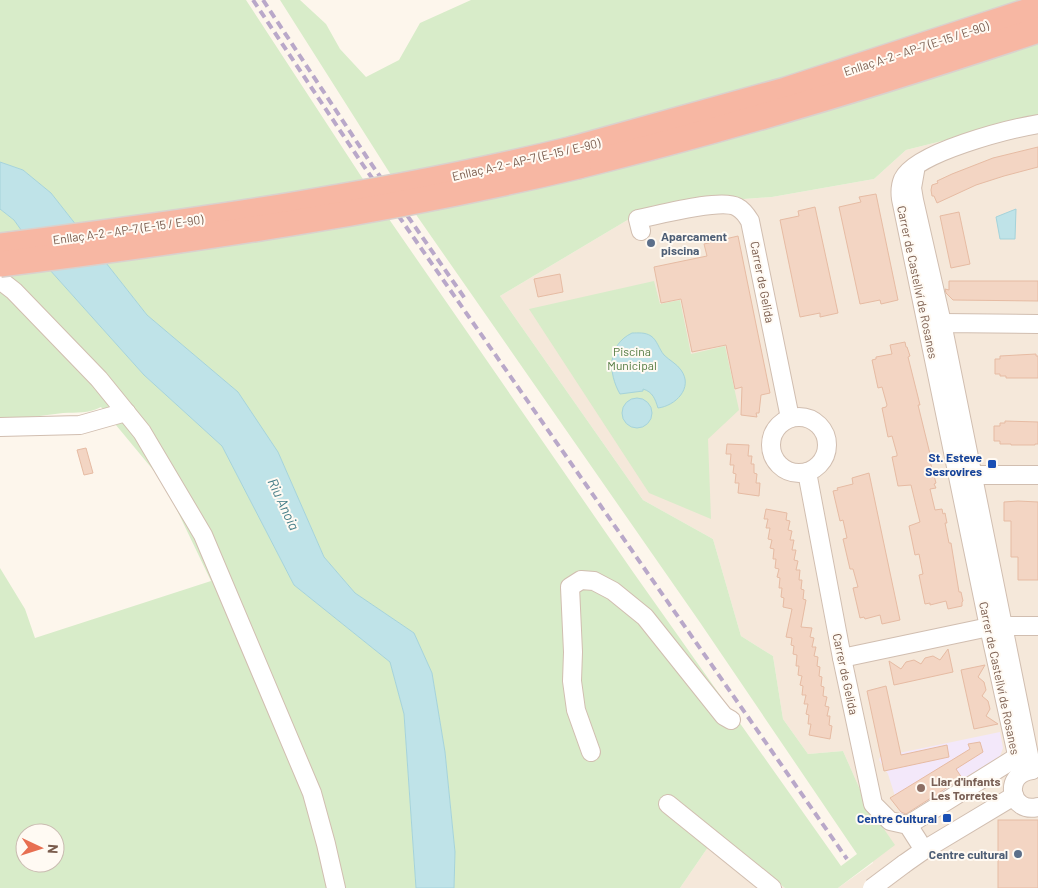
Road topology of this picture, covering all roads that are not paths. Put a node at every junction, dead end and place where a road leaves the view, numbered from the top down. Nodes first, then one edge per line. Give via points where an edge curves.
1 (1038, 8) edge
2 (1038, 30) edge
3 (1038, 124) edge
4 (575, 158) junction
5 (641, 231) dead end
6 (0, 246) edge
7 (0, 264) edge
8 (0, 280) edge
9 (1038, 324) edge
10 (935, 325) junction
11 (126, 412) junction
12 (790, 418) junction
13 (0, 427) edge
14 (807, 472) junction
15 (1038, 475) edge
16 (965, 476) junction
17 (995, 626) junction
18 (1038, 626) edge
19 (842, 658) junction
20 (732, 720) dead end
21 (591, 752) dead end
22 (1027, 768) edge
23 (1014, 796) junction
24 (668, 804) dead end
25 (1038, 807) edge
26 (908, 825) junction
27 (924, 850) junction
28 (336, 888) edge
29 (772, 888) edge
30 (872, 888) edge

1 - 4 highway, Enllaç A-2 - AP-7 (E-15 / E-90)
2 - 4 highway, Enllaç A-2 - AP-7 (E-15 / E-90) via 857,89 666,144
3 - 10 street, Carrer de Castellví de Rosanes via 974,141 916,165 912,188
4 - 6 highway, Enllaç A-2 - AP-7 (E-15 / E-90), bridge via 471,173 280,208
4 - 7 highway, Enllaç A-2 - AP-7 (E-15 / E-90), bridge via 429,200 164,243
5 - 12 street, Carrer de Gelida via 638,219 711,205 736,206 744,212 750,221
8 - 11 street via 51,328
9 - 10 street
10 - 16 street, Carrer de Castellví de Rosanes
11 - 13 street via 80,424
11 - 28 street via 142,432 203,535 312,793
12 - 14 street via 775,430 772,439 774,458 788,471
12 - 14 street via 808,418 816,422 826,436 828,445 822,462
14 - 19 street, Carrer de Gelida
15 - 16 street
16 - 17 street, Carrer de Castellví de Rosanes
17 - 18 street
17 - 19 street
17 - 22 street, Carrer de Castellví de Rosanes
19 - 26 street, Carrer de Gelida via 873,804 890,821
20 - 21 street via 724,716 645,617 613,591 594,581 581,580 570,587 572,681 576,710
22 - 23 street via 1014,784
22 - 26 street
23 - 25 street via 1022,806
23 - 27 street
24 - 29 street
26 - 27 street
27 - 30 street, bridge

